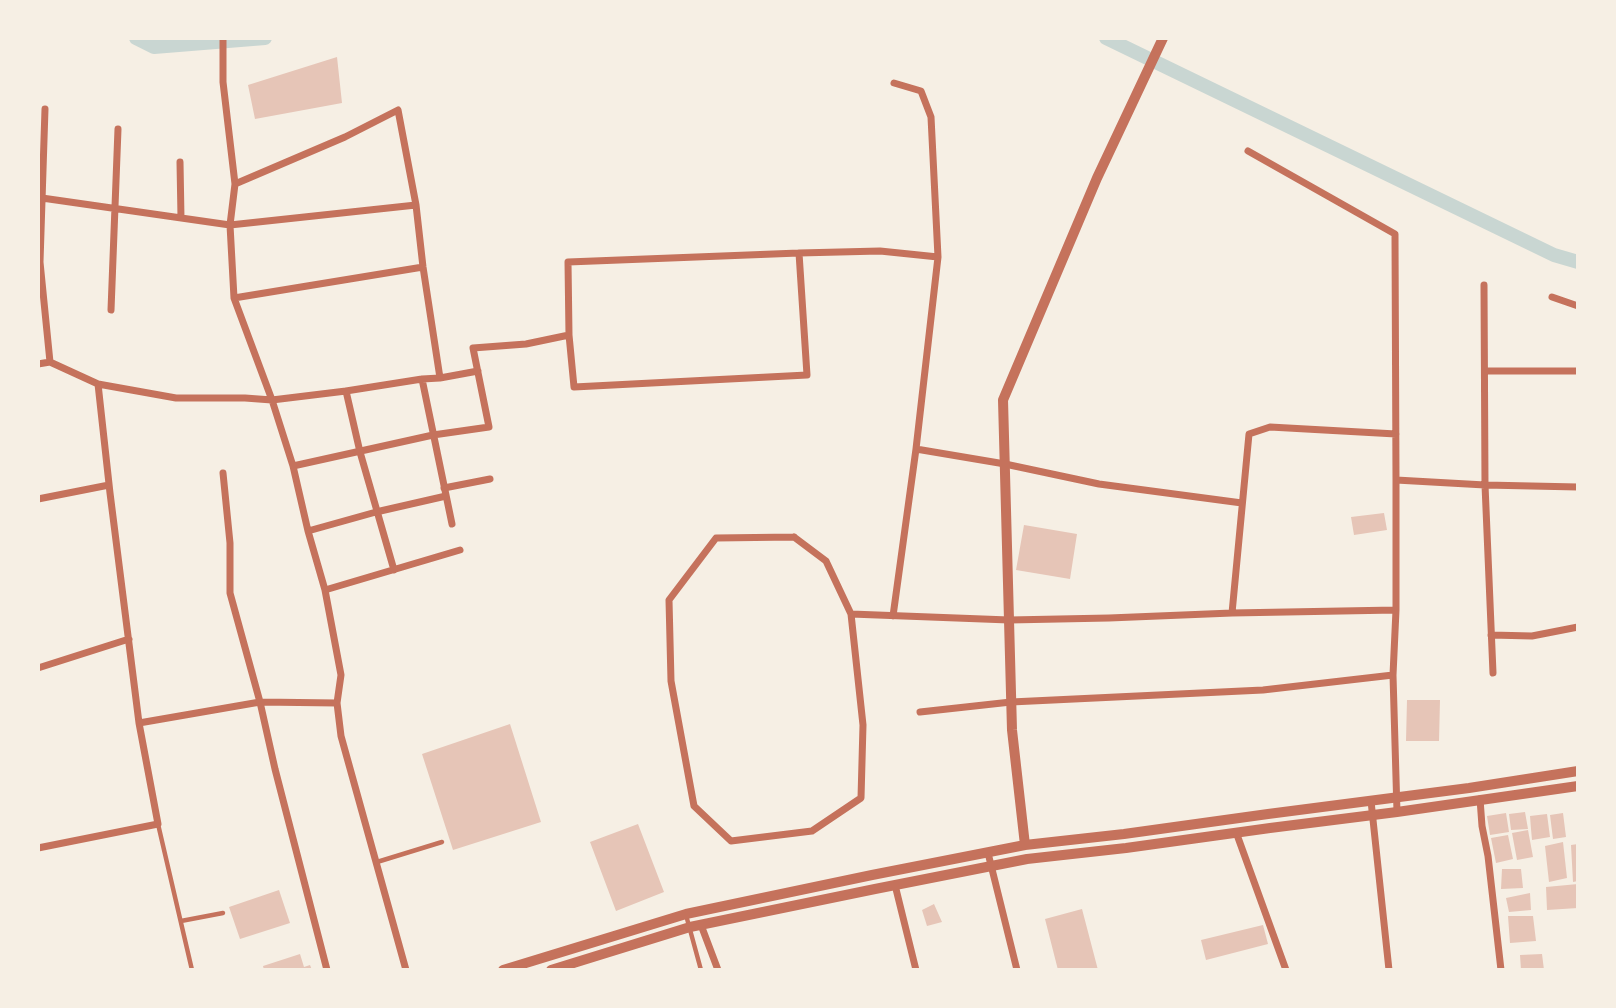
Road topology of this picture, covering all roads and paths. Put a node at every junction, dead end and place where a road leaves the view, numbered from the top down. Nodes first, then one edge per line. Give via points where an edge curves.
1 (223, 38) edge
2 (1163, 38) edge
3 (894, 83) dead end
4 (45, 109) dead end
5 (118, 129) dead end
6 (1248, 151) dead end
7 (180, 162) dead end
8 (235, 184) junction
9 (42, 198) junction
10 (416, 205) junction
11 (115, 209) junction
12 (181, 218) junction
13 (230, 225) junction
14 (39, 247) edge
15 (799, 253) junction
16 (938, 257) junction
17 (424, 267) junction
18 (1484, 285) dead end
19 (1552, 297) dead end
20 (234, 298) junction
21 (1577, 306) edge
22 (111, 310) dead end
23 (569, 335) junction
24 (50, 362) junction
25 (38, 364) edge
26 (478, 371) junction
27 (1485, 371) junction
28 (1577, 371) edge
29 (440, 378) junction
30 (422, 379) junction
31 (98, 384) junction
32 (346, 391) junction
33 (272, 400) junction
34 (1396, 434) junction
35 (433, 435) junction
36 (916, 449) junction
37 (360, 453) junction
38 (1005, 464) junction
39 (293, 466) junction
40 (223, 473) dead end
41 (490, 479) dead end
42 (1396, 480) junction
43 (109, 485) junction
44 (1485, 485) junction
45 (1577, 487) edge
46 (445, 492) junction
47 (38, 499) edge
48 (1242, 503) junction
49 (376, 512) junction
50 (452, 524) dead end
51 (308, 531) junction
52 (460, 550) dead end
53 (394, 570) junction
54 (324, 590) junction
55 (1396, 610) junction
56 (1232, 613) junction
57 (851, 614) junction
58 (893, 616) junction
59 (1009, 620) junction
60 (1577, 627) edge
61 (1491, 635) junction
62 (129, 639) junction
63 (38, 668) edge
64 (1493, 673) dead end
65 (1393, 675) junction
66 (260, 702) junction
67 (1011, 702) junction
68 (337, 703) junction
69 (920, 712) dead end
70 (139, 723) junction
71 (1577, 771) edge
72 (1577, 786) edge
73 (1396, 798) junction
74 (1480, 799) junction
75 (1371, 801) junction
76 (1397, 812) junction
77 (1373, 815) junction
78 (158, 824) junction
79 (1236, 832) junction
80 (442, 842) dead end
81 (1025, 845) junction
82 (38, 848) edge
83 (988, 853) junction
84 (376, 862) junction
85 (991, 866) junction
86 (895, 885) junction
87 (223, 913) dead end
88 (686, 914) junction
89 (181, 921) junction
90 (696, 926) junction
91 (192, 970) edge
92 (327, 970) edge
93 (406, 970) edge
94 (503, 970) edge
95 (551, 970) edge
96 (701, 970) edge
97 (718, 970) edge
98 (916, 970) edge
99 (1017, 970) edge
100 (1286, 970) edge
101 (1389, 970) edge
102 (1501, 970) edge

1 - 8 street via 223,82
2 - 38 street via 1097,178 1003,400
3 - 16 street via 921,91 931,117
4 - 9 street
5 - 11 street
6 - 34 street via 1395,234
7 - 12 street
8 - 10 street via 398,110
8 - 13 street
9 - 11 street
9 - 14 street
10 - 13 street
10 - 17 street
11 - 12 street
11 - 22 street
12 - 13 street
13 - 20 street
14 - 24 street
15 - 16 street via 880,251
15 - 23 street via 568,262
15 - 23 street via 807,375 574,387
16 - 36 street
17 - 20 street
17 - 29 street
18 - 27 street
19 - 21 street
20 - 33 street
23 - 26 street via 473,348
24 - 25 street
24 - 31 street
26 - 29 street
26 - 35 street via 489,427
27 - 28 street
27 - 44 street
29 - 30 street
30 - 32 street
30 - 35 street
31 - 33 street via 176,398
31 - 43 street
32 - 33 street
32 - 37 street
33 - 39 street
34 - 42 street
34 - 48 street via 1270,427 1249,434
35 - 37 street
35 - 46 street
36 - 38 street
36 - 58 street
37 - 39 street
37 - 49 street
38 - 48 street via 1098,484
38 - 59 street
39 - 51 street
40 - 66 street via 230,593
41 - 46 street
42 - 44 street
42 - 55 street
43 - 47 street
43 - 62 street
44 - 45 street
44 - 61 street
46 - 49 street
46 - 50 street
48 - 56 street
49 - 51 street
49 - 53 street
51 - 54 street
52 - 53 street
53 - 54 street
54 - 68 street via 341,675
55 - 56 street
55 - 65 street
56 - 59 street
57 - 57 street via 826,561 794,537 716,538 669,600 671,681 694,806 731,841 812,831 861,797 863,725
57 - 58 street
58 - 59 street
59 - 67 street
60 - 61 street via 1532,636
61 - 64 street
62 - 63 street
62 - 70 street
65 - 67 street via 1263,690
65 - 73 street
66 - 68 street
66 - 70 street
66 - 92 street
67 - 69 street
67 - 81 street
68 - 84 street via 341,737
70 - 78 street
71 - 73 street
72 - 74 street
73 - 75 street
73 - 76 street
74 - 76 street
74 - 102 street
75 - 77 street
75 - 81 street
76 - 77 street
77 - 79 street
77 - 101 street
78 - 82 street
78 - 89 lane
79 - 85 street
79 - 100 street
80 - 84 lane
81 - 83 street
83 - 85 street
83 - 88 street
84 - 93 street
85 - 86 street
85 - 99 street
86 - 90 street
86 - 98 street
87 - 89 lane
88 - 90 lane
88 - 94 street
89 - 91 lane
90 - 95 street
90 - 96 lane
90 - 97 street

